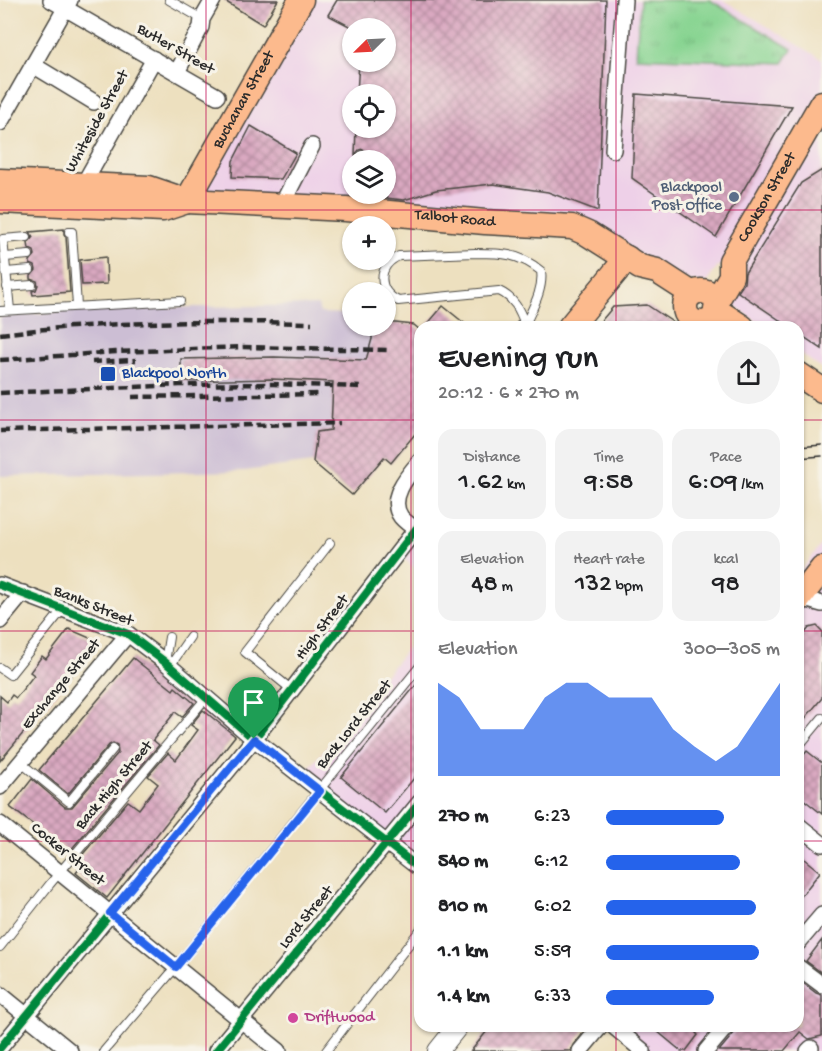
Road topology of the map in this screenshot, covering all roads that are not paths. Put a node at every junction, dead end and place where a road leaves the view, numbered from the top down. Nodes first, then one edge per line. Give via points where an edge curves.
1 (51, 0) edge
2 (213, 0) edge
3 (301, 0) edge
4 (624, 0) edge
5 (172, 1) edge
6 (68, 4) edge
7 (202, 19) junction
8 (154, 59) junction
9 (33, 64) junction
10 (177, 72) junction
11 (217, 96) dead end
12 (94, 102) dead end
13 (822, 102) edge
14 (0, 123) edge
15 (816, 131) edge
16 (312, 146) dead end
17 (613, 150) dead end
18 (0, 181) edge
19 (82, 195) junction
20 (0, 201) edge
21 (187, 201) junction
22 (281, 207) junction
23 (69, 232) dead end
24 (27, 237) dead end
25 (599, 240) junction
26 (29, 255) dead end
27 (5, 257) junction
28 (633, 262) junction
29 (30, 270) dead end
30 (6, 272) junction
31 (606, 281) junction
32 (32, 285) dead end
33 (7, 287) junction
34 (180, 301) dead end
35 (77, 306) junction
36 (704, 308) edge
37 (10, 310) junction
38 (0, 311) edge
39 (523, 321) edge
40 (527, 321) edge
41 (575, 321) edge
42 (730, 321) edge
43 (804, 378) edge
44 (822, 390) edge
45 (414, 469) edge
46 (414, 526) edge
47 (414, 532) edge
48 (330, 543) dead end
49 (822, 569) edge
50 (0, 585) edge
51 (22, 593) junction
52 (804, 597) edge
53 (63, 609) junction
54 (0, 621) edge
55 (128, 634) junction
56 (190, 637) dead end
57 (169, 638) dead end
58 (167, 664) junction
59 (0, 668) edge
60 (414, 674) edge
61 (292, 690) junction
62 (206, 698) junction
63 (822, 718) edge
64 (254, 739) junction
65 (804, 740) edge
66 (113, 749) dead end
67 (20, 762) junction
68 (0, 787) edge
69 (320, 791) junction
70 (414, 809) edge
71 (0, 824) edge
72 (804, 830) edge
73 (387, 842) junction
74 (822, 844) edge
75 (414, 864) edge
76 (60, 873) junction
77 (110, 913) junction
78 (822, 915) edge
79 (804, 936) edge
80 (414, 938) edge
81 (0, 947) edge
82 (176, 967) junction
83 (804, 972) edge
84 (822, 985) edge
85 (0, 994) edge
86 (27, 1016) junction
87 (241, 1020) junction
88 (453, 1032) edge
89 (596, 1032) edge
90 (620, 1032) edge
91 (722, 1032) edge
92 (0, 1048) edge
93 (70, 1051) edge
94 (104, 1051) edge
95 (216, 1051) edge
96 (279, 1051) edge
97 (326, 1051) edge
98 (438, 1051) edge
99 (580, 1051) edge
100 (643, 1051) edge
101 (706, 1051) edge

1 - 6 street, Butler Street
2 - 7 street
3 - 21 main road, Buchanan Street
4 - 17 street
5 - 7 lane
6 - 8 street, Butler Street
6 - 9 street
7 - 10 street
8 - 10 street, Butler Street
8 - 19 street, Whiteside Street
9 - 12 street
9 - 14 street
10 - 11 street, Butler Street
13 - 15 main road, Cookson Street
15 - 36 main road, Cookson Street via 731,261 731,276
16 - 22 street
18 - 19 main road, Talbot Road
19 - 20 main road, Talbot Road
19 - 21 main road, Talbot Road via 163,209
21 - 22 main road, Talbot Road
22 - 25 main road, Talbot Road via 358,206 485,222 573,227
23 - 35 lane
24 - 27 lane via 3,239
25 - 28 main road, Talbot Road
25 - 31 main road
26 - 27 lane
27 - 30 lane
28 - 31 main road
28 - 36 main road, Talbot Road via 651,285
29 - 30 lane
30 - 33 lane
31 - 41 main road
32 - 33 lane
33 - 37 lane
34 - 35 lane
35 - 37 lane
36 - 42 main road, Talbot Road
37 - 38 lane
39 - 40 lane via 520,310 499,291 398,301 384,287 385,266 407,255 498,253 524,259 541,271 542,278
43 - 44 main road
45 - 46 street via 399,490 397,505 399,514
47 - 61 street, High Street
48 - 61 lane via 245,652
49 - 52 main road
50 - 51 street, Banks Street
51 - 53 street, Banks Street
51 - 54 street
53 - 55 street, Banks Street
53 - 59 lane via 10,675
55 - 58 street, Banks Street
55 - 67 street, Exchange Street
56 - 58 lane
57 - 58 lane
58 - 62 street, Banks Street
60 - 69 lane, Back Lord Street
61 - 64 street, High Street
62 - 64 street, Banks Street
62 - 76 lane, Back High Street
63 - 65 lane
64 - 69 street, Banks Street
64 - 77 street, High Street
66 - 67 lane via 69,802
67 - 68 street, Exchange Street
69 - 73 street, Banks Street
69 - 82 lane, Back Lord Street
70 - 73 street, Lord Street
71 - 76 street, Cocker Street
72 - 74 street
73 - 75 street, Banks Street
73 - 87 street, Lord Street
76 - 77 street, Cocker Street
76 - 81 lane, Back High Street
77 - 82 street, Cocker Street
77 - 86 street, High Street
78 - 79 street
80 - 97 lane
82 - 87 street, Cocker Street
82 - 94 lane, Back Lord Street
83 - 84 street
85 - 86 street
86 - 92 street, High Street
86 - 93 street
87 - 95 street, Lord Street
87 - 96 street, Cocker Street
88 - 98 street
89 - 99 street
90 - 100 street
91 - 101 street

